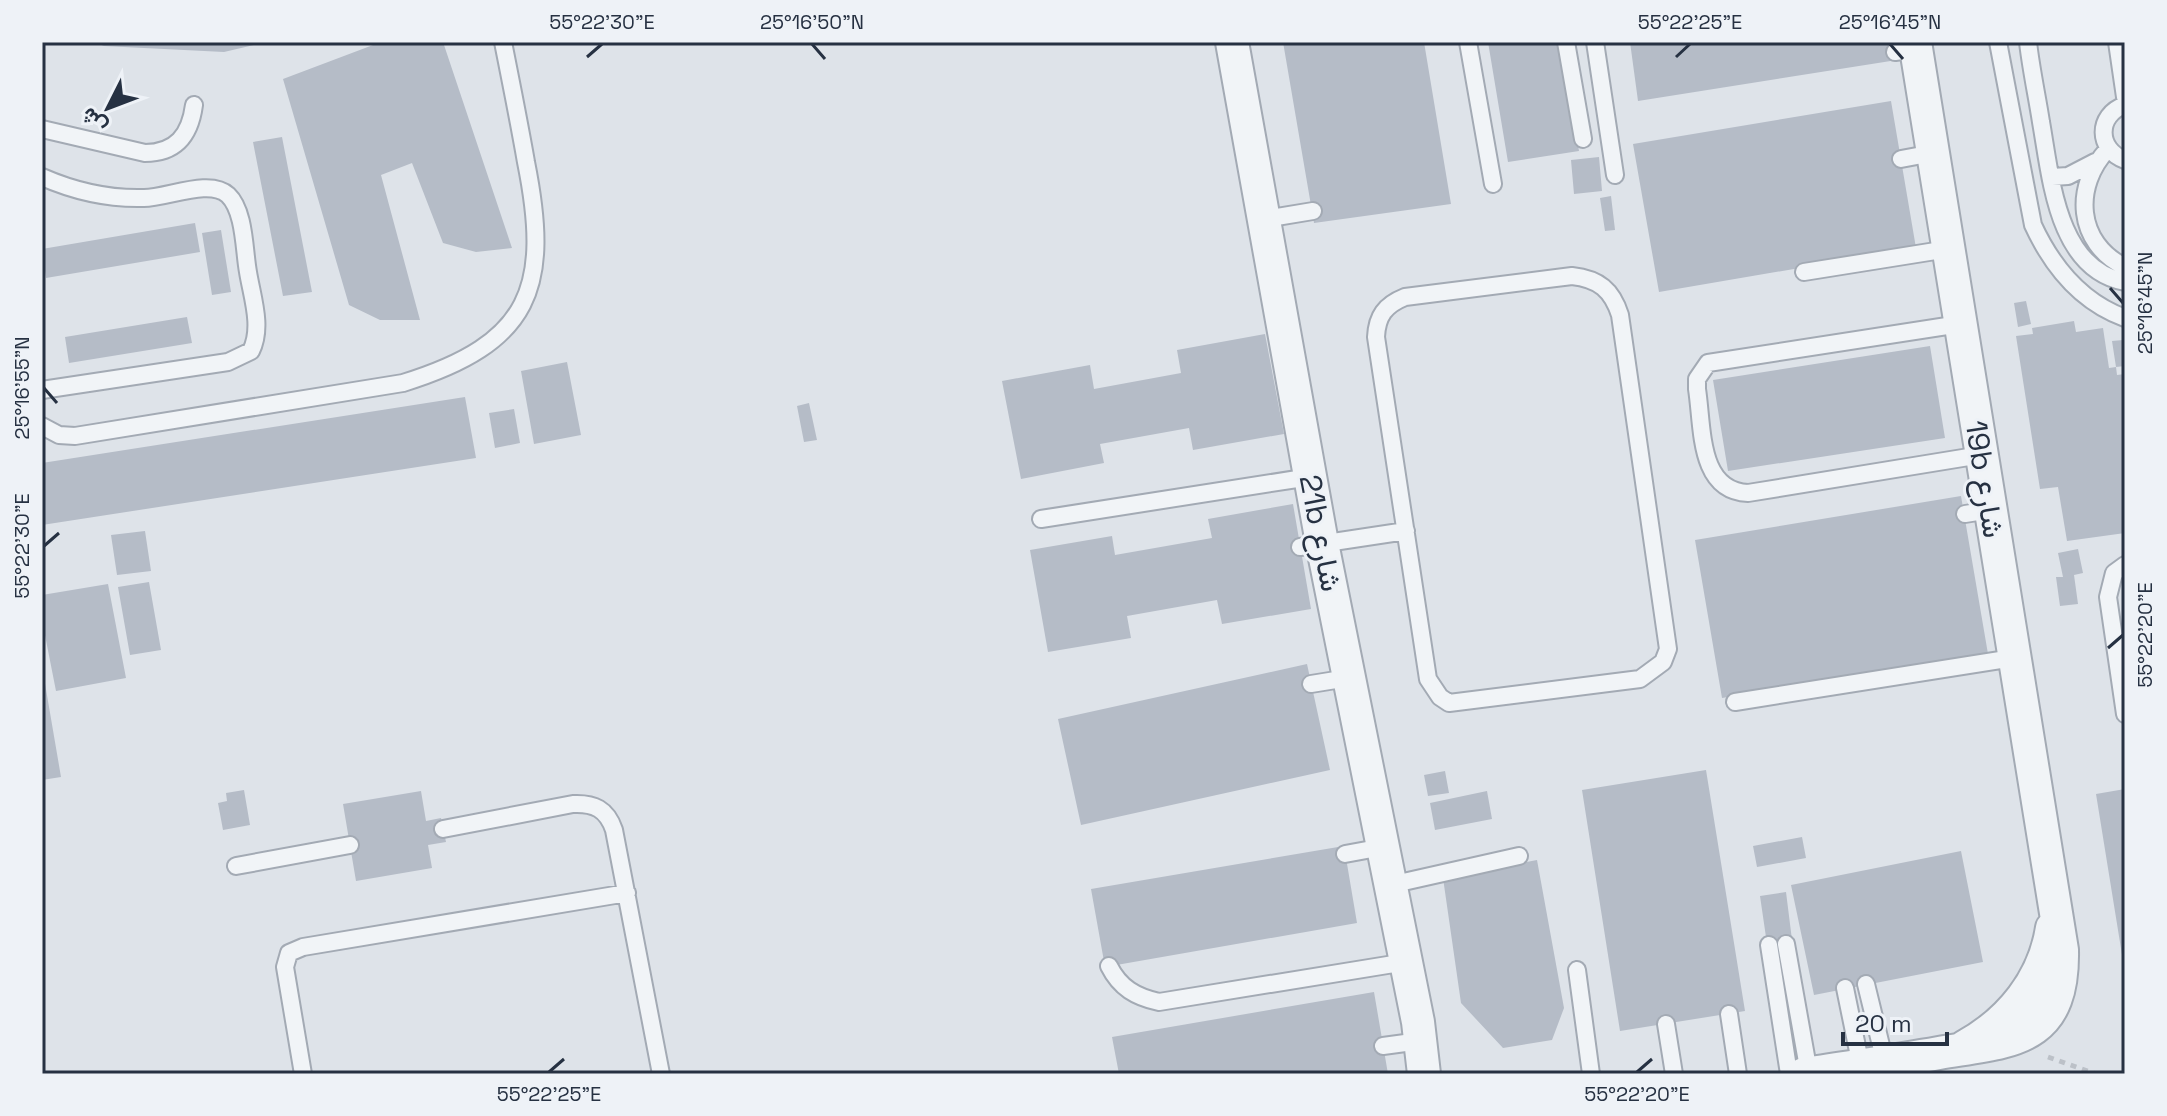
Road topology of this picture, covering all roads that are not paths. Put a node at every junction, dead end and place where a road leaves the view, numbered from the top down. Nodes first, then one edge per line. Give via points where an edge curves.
1 (503, 42) edge
2 (1232, 42) edge
3 (1468, 42) edge
4 (1566, 42) edge
5 (1595, 42) edge
6 (1998, 42) edge
7 (2028, 42) edge
8 (2117, 42) edge
9 (1909, 48) edge
10 (2125, 97) edge
11 (194, 105) dead end
12 (2125, 105) edge
13 (42, 129) edge
14 (1583, 139) dead end
15 (2108, 149) junction
16 (1933, 153) junction
17 (1901, 159) dead end
18 (2125, 160) edge
19 (2095, 162) junction
20 (1615, 175) dead end
21 (42, 177) edge
22 (2052, 177) junction
23 (1493, 184) dead end
24 (1313, 211) dead end
25 (1264, 219) junction
26 (1948, 249) junction
27 (2125, 267) edge
28 (1804, 272) dead end
29 (2125, 282) edge
30 (2125, 318) edge
31 (1960, 324) junction
32 (42, 390) edge
33 (42, 426) edge
34 (1981, 455) junction
35 (1310, 477) junction
36 (1041, 519) dead end
37 (1406, 531) junction
38 (1311, 545) junction
39 (2125, 565) edge
40 (2013, 658) junction
41 (1348, 678) junction
42 (1311, 684) dead end
43 (1735, 702) dead end
44 (2125, 714) edge
45 (443, 829) dead end
46 (350, 845) dead end
47 (1383, 847) junction
48 (1345, 854) dead end
49 (1519, 856) dead end
50 (236, 866) dead end
51 (1390, 885) junction
52 (627, 893) junction
53 (1406, 962) junction
54 (1109, 966) dead end
55 (1577, 970) dead end
56 (1866, 984) dead end
57 (1845, 988) dead end
58 (1729, 1014) dead end
59 (1666, 1024) dead end
60 (1419, 1031) junction
61 (1383, 1046) dead end
62 (1873, 1064) junction
63 (303, 1074) edge
64 (661, 1074) edge
65 (1424, 1074) edge
66 (1446, 1074) edge
67 (1591, 1074) edge
68 (1674, 1074) edge
69 (1738, 1074) edge
70 (1789, 1074) edge
71 (1807, 1074) edge

1 - 33 lane via 537,214 538,256 528,297 502,332 440,372 403,383 75,436
2 - 25 street, 21b شارع
3 - 23 lane
4 - 14 lane
5 - 20 lane
6 - 30 lane via 2026,201 2038,237 2074,287
7 - 22 lane
8 - 10 lane
9 - 16 street, 19b شارع
11 - 13 lane via 185,135 161,153
12 - 15 lane via 2107,118 2103,134
15 - 18 lane
15 - 19 lane
16 - 17 lane
16 - 26 street, 19b شارع
19 - 22 lane via 2068,176
19 - 27 lane via 2087,179 2084,216 2100,249
21 - 32 lane via 116,197 219,189 229,196 239,217 257,327 251,351 228,362
22 - 29 lane via 2064,227 2075,246 2097,272
24 - 25 lane
25 - 35 street, 21b شارع via 1279,359
26 - 28 lane
26 - 31 street, 19b شارع
31 - 34 street, 19b شارع
31 - 34 lane via 1708,363 1697,389 1710,472 1725,488 1748,493
34 - 40 street, 19b شارع via 1977,512
35 - 36 lane
35 - 38 street, 21b شارع
37 - 37 lane via 1376,337 1382,312 1405,297 1572,276 1604,286 1620,315 1668,635 1663,662 1640,679 1449,703 1428,679
37 - 38 lane
38 - 41 street, 21b شارع
39 - 44 lane via 2114,573 2108,597
40 - 43 lane
40 - 62 street, 19b شارع via 2055,917 2044,959 2024,996 1994,1027 1957,1050
41 - 42 lane
41 - 47 street, 21b شارع
45 - 52 lane via 590,804 611,821
46 - 50 lane
47 - 48 lane
47 - 51 street, 21b شارع
49 - 51 lane
51 - 53 street, 21b شارع
52 - 63 lane via 289,953 285,967
52 - 64 lane
53 - 54 lane via 1159,1002 1123,987
53 - 60 street, 21b شارع
55 - 67 lane
56 - 62 lane
57 - 62 lane
58 - 69 lane
59 - 68 lane
60 - 61 lane
60 - 65 street, 21b شارع
60 - 66 street, 21b شارع
62 - 71 street
70 - 71 lane via 1777,945

